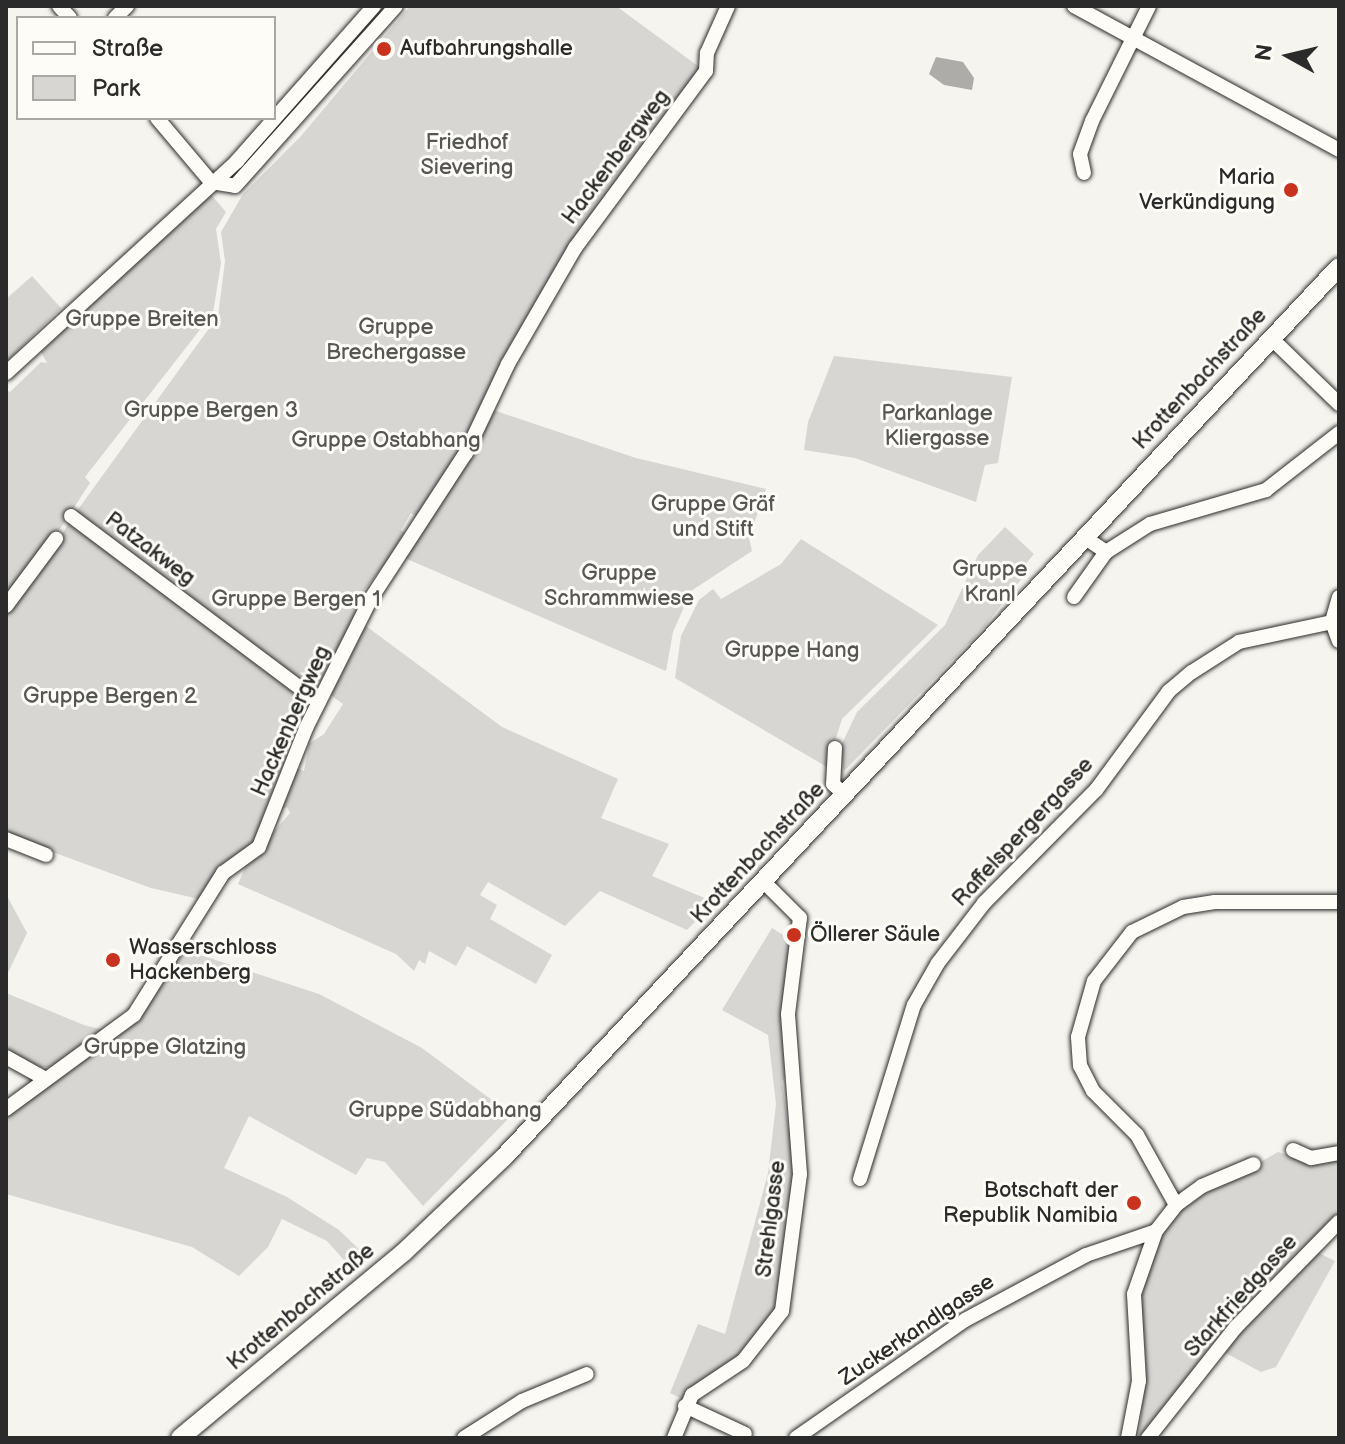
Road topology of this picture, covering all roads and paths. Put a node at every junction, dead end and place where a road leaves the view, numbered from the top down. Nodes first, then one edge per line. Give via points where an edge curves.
1 (374, 6) edge
2 (728, 6) edge
3 (1074, 6) edge
4 (1149, 6) edge
5 (392, 8) edge
6 (1133, 35) junction
7 (276, 119) edge
8 (159, 120) edge
9 (275, 120) edge
10 (1339, 150) edge
11 (1084, 173) dead end
12 (211, 182) junction
13 (1339, 267) edge
14 (1271, 338) junction
15 (6, 373) edge
16 (1339, 404) edge
17 (1339, 433) edge
18 (71, 516) dead end
19 (1084, 537) junction
20 (56, 539) dead end
21 (1106, 552) junction
22 (1074, 597) dead end
23 (1339, 597) edge
24 (6, 606) edge
25 (1332, 622) junction
26 (1339, 641) edge
27 (319, 702) junction
28 (835, 748) dead end
29 (845, 795) junction
30 (6, 839) edge
31 (46, 855) dead end
32 (763, 881) junction
33 (1339, 902) edge
34 (6, 1057) edge
35 (44, 1078) junction
36 (6, 1109) edge
37 (1293, 1150) dead end
38 (1339, 1153) edge
39 (1254, 1164) dead end
40 (860, 1179) dead end
41 (1176, 1205) junction
42 (1339, 1222) edge
43 (1156, 1231) junction
44 (587, 1374) dead end
45 (685, 1406) junction
46 (745, 1434) dead end
47 (180, 1438) edge
48 (464, 1438) edge
49 (674, 1438) edge
50 (796, 1438) edge
51 (1128, 1438) edge
52 (1148, 1438) edge

1 - 7 street
2 - 27 street, Hackenbergweg via 707,53 706,71 550,288 466,453 377,588
3 - 6 street
4 - 6 street
5 - 12 street via 235,186
6 - 10 street
6 - 11 street via 1080,154
8 - 12 street
9 - 12 street
12 - 15 street
13 - 14 main road, Krottenbachstraße
14 - 16 street
14 - 19 main road, Krottenbachstraße
17 - 21 street via 1276,486 1150,524
18 - 27 street, Patzakweg
19 - 21 street
19 - 29 main road, Krottenbachstraße
20 - 24 street
21 - 22 street
23 - 25 street
25 - 26 street
25 - 40 street, Raffelspergergasse via 1239,642 1192,672 1169,691 1096,790 984,903 914,1005
27 - 35 street, Hackenbergweg via 259,847 223,873 143,1005 125,1025
28 - 29 street via 833,784
29 - 32 main road, Krottenbachstraße
30 - 31 street
32 - 45 street, Strehlgasse via 800,918 788,1014 800,1174 782,1311 757,1348 692,1395
32 - 47 main road, Krottenbachstraße via 448,1213
33 - 41 street via 1183,907 1132,932 1094,981 1078,1037 1080,1066 1093,1091 1137,1135
34 - 35 street
35 - 36 street, Hackenbergweg
37 - 38 street via 1311,1158
39 - 41 street via 1212,1180
41 - 43 street
42 - 52 street, Starkfriedgasse via 1236,1327
43 - 50 street, Zuckerkandlgasse via 1086,1255 965,1320
43 - 51 street via 1134,1294 1139,1381
44 - 48 street via 522,1401
45 - 46 street
45 - 49 street, Strehlgasse

